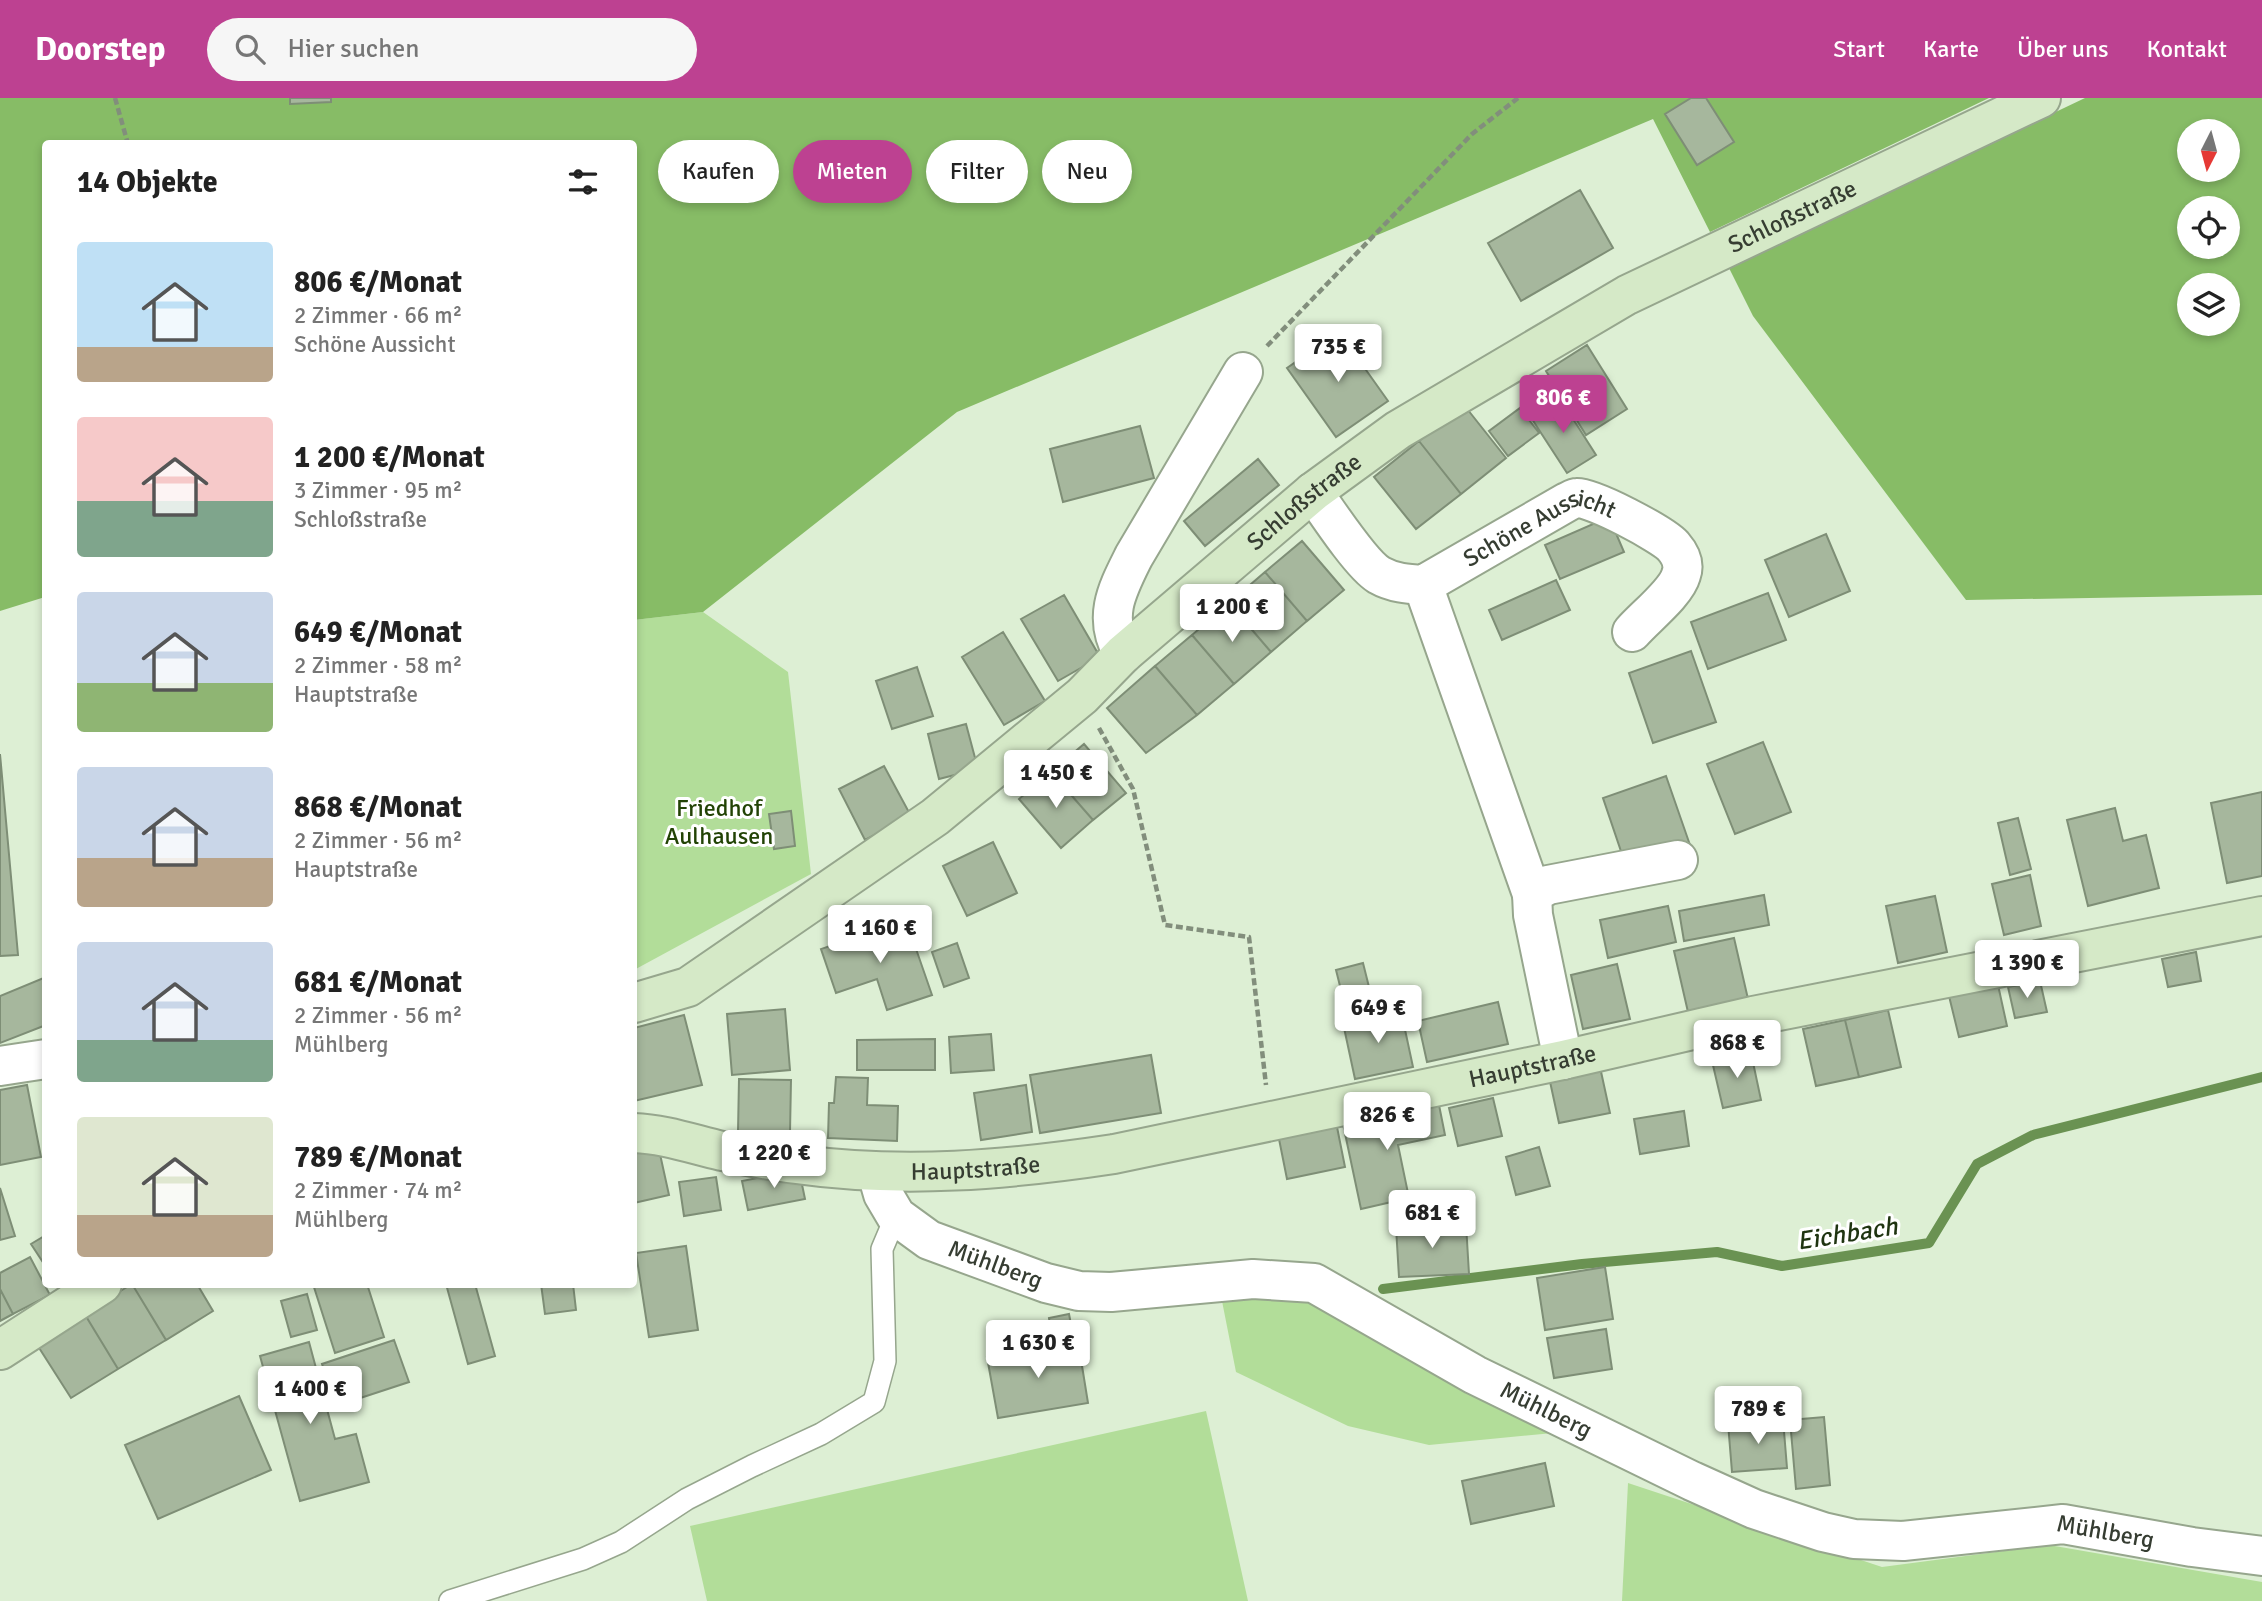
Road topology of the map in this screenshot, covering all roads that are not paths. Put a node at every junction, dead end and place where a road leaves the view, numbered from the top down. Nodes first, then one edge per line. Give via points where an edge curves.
1 (2041, 98) edge
2 (1242, 372) road end
3 (1313, 492) junction
4 (1423, 585) junction
5 (1632, 632) dead end
6 (1123, 654) junction
7 (1678, 859) dead end
8 (1532, 894) junction
9 (2262, 916) edge
10 (637, 1002) edge
11 (42, 1060) edge
12 (1563, 1060) junction
13 (0, 1066) edge
14 (637, 1133) edge
15 (877, 1173) junction
16 (897, 1216) junction
17 (96, 1288) edge
18 (0, 1350) edge
19 (2262, 1556) edge
20 (450, 1601) edge

1 - 3 street, Schloßstraße via 1628,295 1398,430
2 - 6 street via 1118,586 1112,629
3 - 4 street via 1378,574 1398,583
3 - 6 street, Schloßstraße
4 - 5 street, Schöne Aussicht via 1567,502 1577,498 1594,501 1666,538 1683,562 1672,590
4 - 8 street
6 - 10 street, Schloßstraße via 1082,696 935,817 688,987
7 - 8 street via 1548,886
8 - 12 street
9 - 12 street, Hauptstraße via 1753,1016
11 - 13 street
12 - 15 street, Hauptstraße via 1114,1154 982,1171
14 - 15 street, Hauptstraße via 796,1164
15 - 16 street, Mühlberg
16 - 19 street, Mühlberg via 929,1240 1079,1291 1253,1279 1314,1283 1475,1375 1668,1470 1754,1509 1823,1532 1903,1541 2063,1524
16 - 20 lane via 882,1249 885,1361 874,1402 821,1434 687,1499 621,1542 583,1559
17 - 18 street

